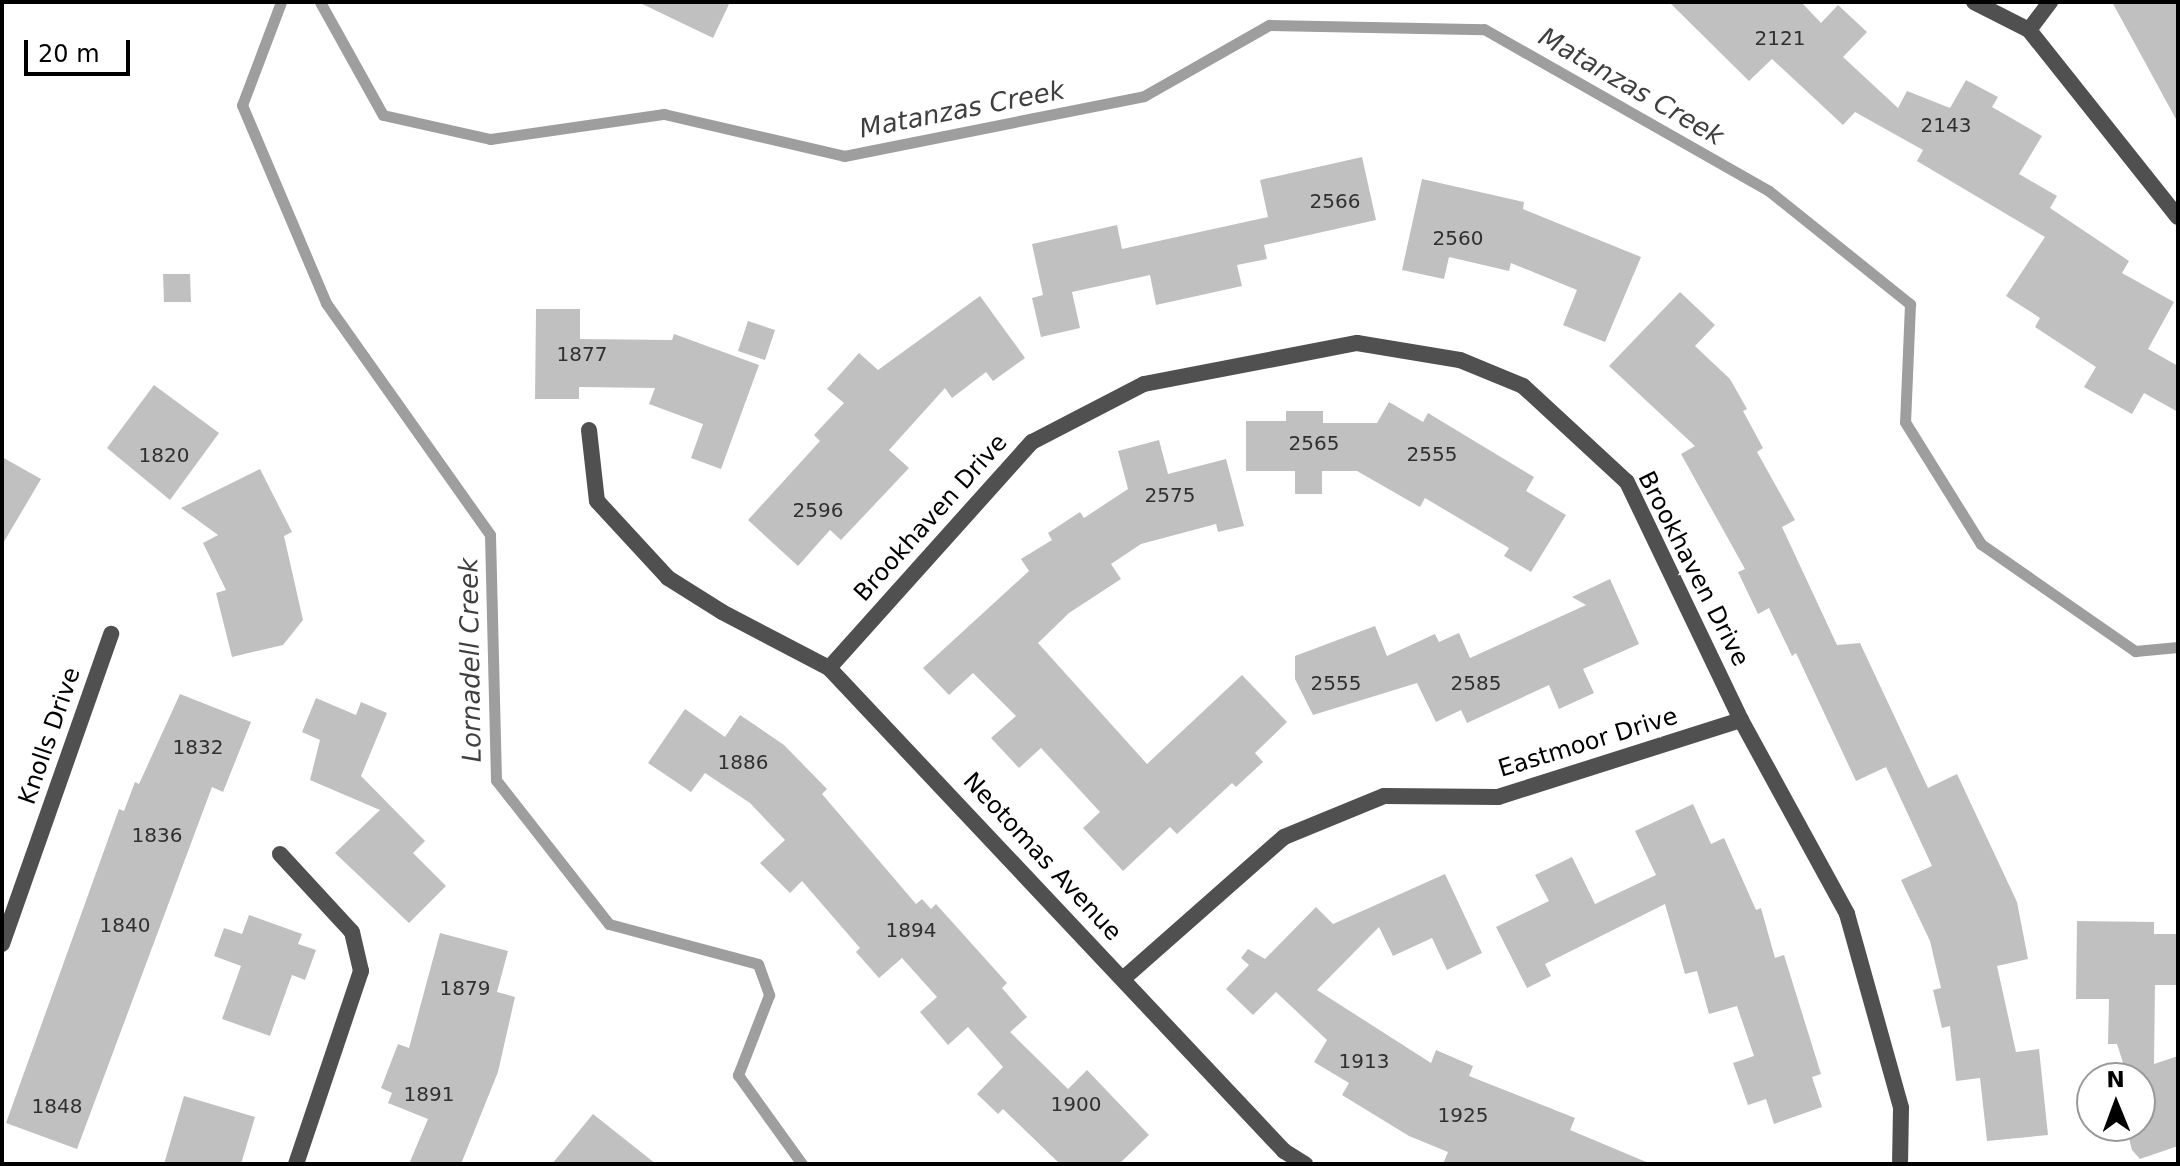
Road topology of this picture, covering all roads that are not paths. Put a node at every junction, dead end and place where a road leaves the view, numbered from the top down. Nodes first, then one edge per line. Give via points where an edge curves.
1 (1974, 2) edge
2 (2050, 2) edge
3 (2029, 30) junction
4 (2178, 217) edge
5 (589, 430) dead end
6 (111, 634) dead end
7 (829, 668) junction
8 (1741, 720) junction
9 (280, 854) dead end
10 (6, 925) edge
11 (2, 944) edge
12 (1124, 978) junction
13 (296, 1164) edge
14 (1305, 1164) edge
15 (1900, 1164) edge

1 - 3 street
2 - 3 street
3 - 4 street
5 - 7 street, Neotomas Avenue via 597,501 668,578
6 - 10 street, Knolls Drive
7 - 8 street, Brookhaven Drive via 1032,442 1144,384 1357,343 1460,360 1523,386 1627,482
7 - 12 street, Neotomas Avenue
8 - 12 street, Eastmoor Drive via 1498,797 1384,796 1284,837
8 - 15 street, Brookhaven Drive via 1847,914 1901,1108
9 - 13 street via 352,932 361,971
10 - 11 street, Knolls Drive
12 - 14 street, Neotomas Avenue via 1284,1151

